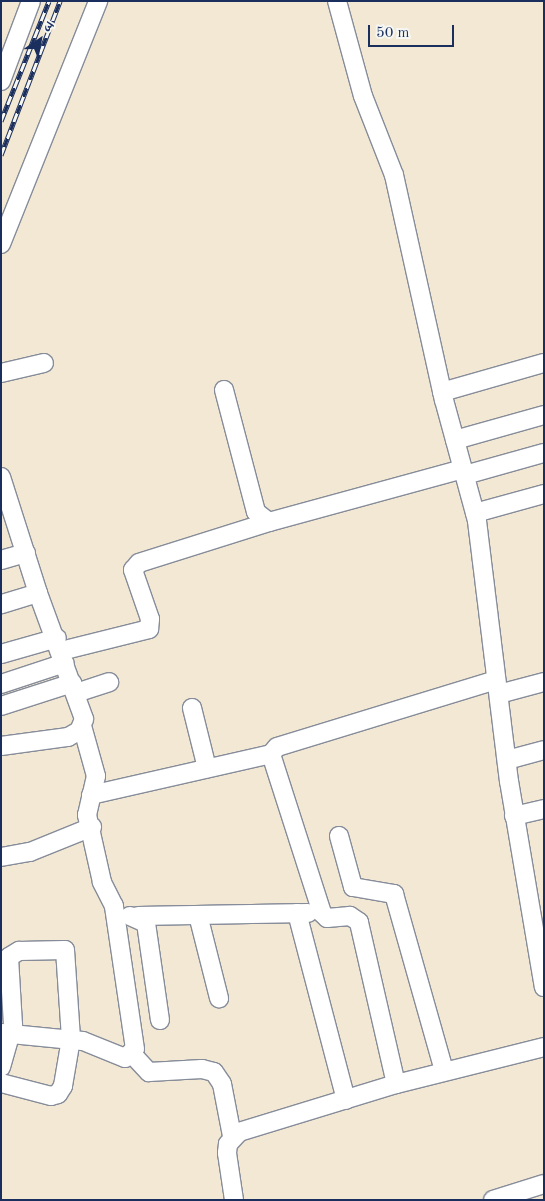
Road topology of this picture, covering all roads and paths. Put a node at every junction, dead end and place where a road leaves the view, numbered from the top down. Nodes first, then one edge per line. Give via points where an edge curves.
1 (31, 1) edge
2 (98, 1) edge
3 (337, 1) edge
4 (1, 81) edge
5 (1, 244) edge
6 (44, 363) dead end
7 (544, 363) edge
8 (1, 373) edge
9 (224, 390) dead end
10 (442, 392) junction
11 (544, 415) edge
12 (455, 440) junction
13 (544, 453) edge
14 (464, 472) junction
15 (1, 477) edge
16 (544, 494) edge
17 (5, 505) edge
18 (475, 513) junction
19 (269, 522) junction
20 (26, 553) junction
21 (1, 560) edge
22 (38, 593) junction
23 (1, 604) edge
24 (61, 651) junction
25 (1, 654) edge
26 (110, 682) dead end
27 (544, 682) edge
28 (1, 684) edge
29 (497, 687) junction
30 (74, 688) junction
31 (1, 706) edge
32 (192, 708) dead end
33 (82, 726) junction
34 (1, 746) edge
35 (544, 750) edge
36 (272, 754) junction
37 (506, 760) junction
38 (207, 768) junction
39 (91, 795) junction
40 (544, 809) edge
41 (514, 816) junction
42 (92, 827) junction
43 (338, 836) dead end
44 (1, 856) edge
45 (297, 913) junction
46 (322, 913) junction
47 (198, 915) junction
48 (116, 916) junction
49 (138, 916) junction
50 (544, 986) edge
51 (219, 998) dead end
52 (160, 1020) dead end
53 (6, 1033) edge
54 (71, 1039) junction
55 (544, 1047) edge
56 (132, 1054) junction
57 (1, 1067) edge
58 (444, 1071) junction
59 (1, 1083) edge
60 (396, 1084) junction
61 (346, 1100) junction
62 (232, 1136) junction
63 (544, 1184) edge
64 (234, 1200) edge
65 (493, 1200) edge

1 - 4 street
2 - 5 street
3 - 10 street via 363,96 394,175
6 - 8 street
7 - 10 street
9 - 19 street via 256,512
10 - 12 street
11 - 12 street
12 - 14 street
13 - 14 street
14 - 18 street
14 - 19 street
15 - 17 street
16 - 18 street
17 - 20 street
18 - 29 street
19 - 24 street via 139,563 134,575 150,619 149,629
20 - 21 street
20 - 22 street
22 - 23 street
22 - 24 street
24 - 25 street
24 - 28 street
24 - 30 street
26 - 30 street
27 - 29 street
29 - 36 street via 277,748
29 - 37 street
30 - 31 street
30 - 33 street
32 - 38 street
33 - 34 street via 68,737
33 - 39 street via 96,776
35 - 37 street
36 - 38 street
36 - 46 street
37 - 41 street
38 - 39 street
39 - 42 street via 87,810
40 - 41 street
41 - 50 street
42 - 44 street via 30,852
42 - 48 street via 102,882
43 - 58 street via 353,887 394,894
45 - 46 street
45 - 47 street
45 - 61 street
46 - 60 street via 328,918 350,916 359,922
47 - 49 street
47 - 51 street
48 - 49 street
48 - 56 street via 133,1031
49 - 52 street via 146,923
53 - 54 street
53 - 54 street via 9,956 19,951 62,948 68,955
53 - 57 street
54 - 56 street via 121,1057
54 - 59 street via 58,1094
55 - 58 street
56 - 62 street via 149,1072 202,1068 214,1072 222,1084
58 - 60 street
60 - 61 street
61 - 62 street
62 - 64 street via 227,1153
63 - 65 street

